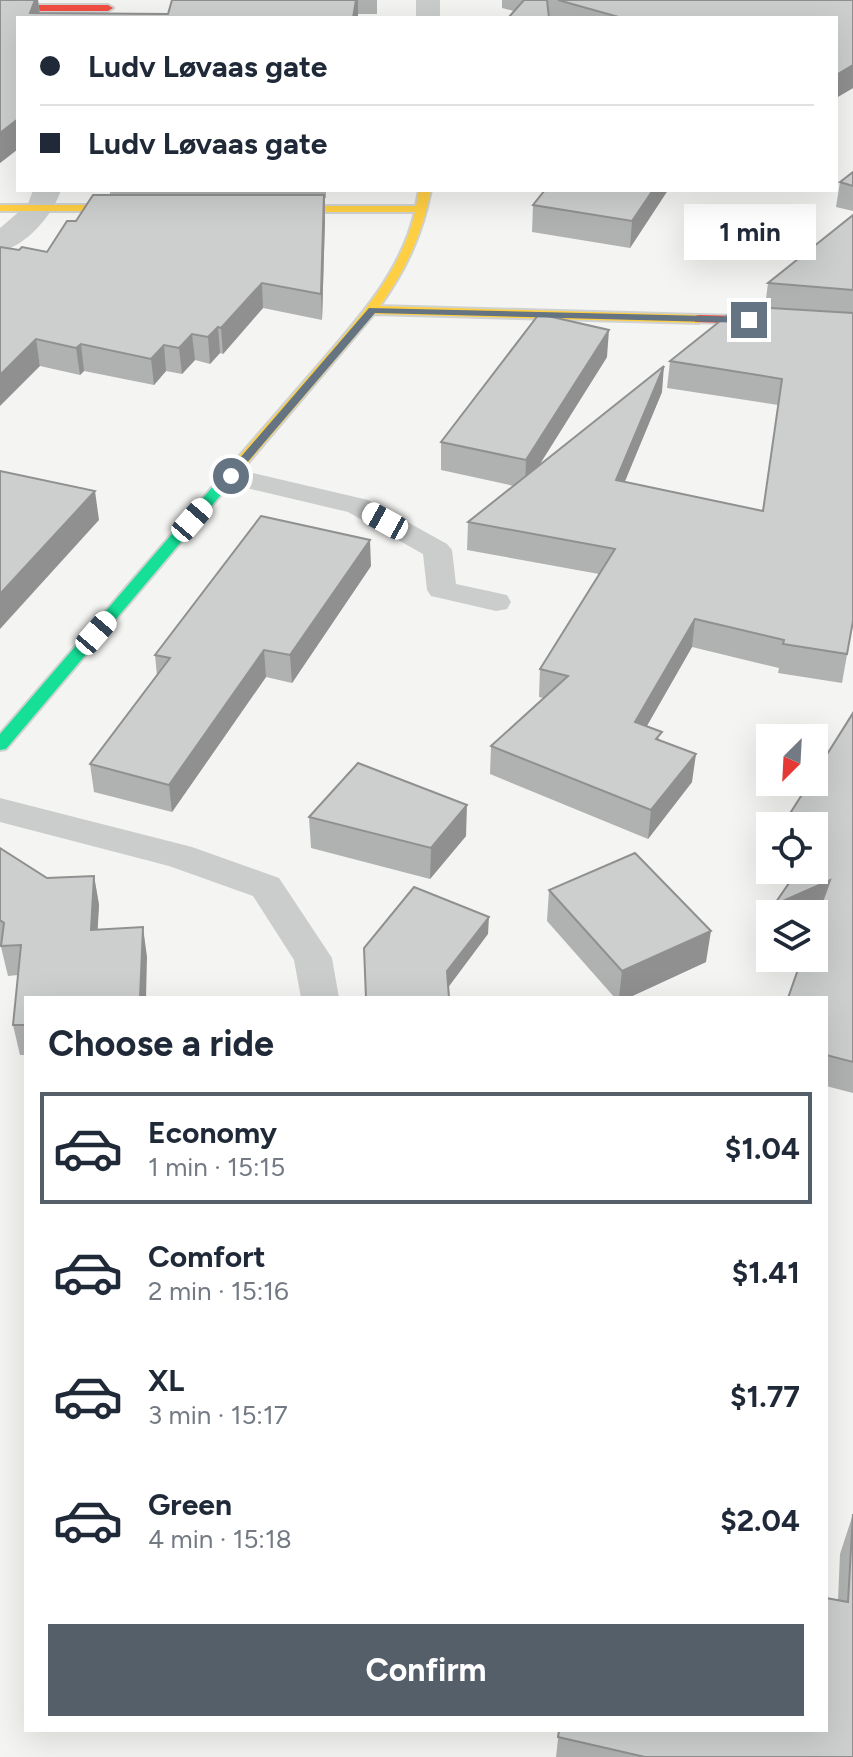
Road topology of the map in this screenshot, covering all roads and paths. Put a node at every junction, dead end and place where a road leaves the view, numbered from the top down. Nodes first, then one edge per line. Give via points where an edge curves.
1 (0, 8) edge
2 (108, 9) edge
3 (425, 192) edge
4 (44, 199) edge
5 (0, 208) edge
6 (168, 208) edge
7 (248, 209) edge
8 (423, 209) junction
9 (0, 243) edge
10 (372, 310) junction
11 (853, 328) edge
12 (231, 476) junction
13 (496, 602) dead end
14 (0, 745) edge
15 (0, 810) edge
16 (320, 996) edge

1 - 2 street
3 - 8 street
4 - 5 street
4 - 6 street
4 - 9 street
7 - 8 street
8 - 10 street via 404,263
10 - 11 street via 780,321
10 - 12 street
12 - 13 lane via 358,506 437,550 442,590
12 - 14 street
15 - 16 lane via 179,856 266,887 313,958

